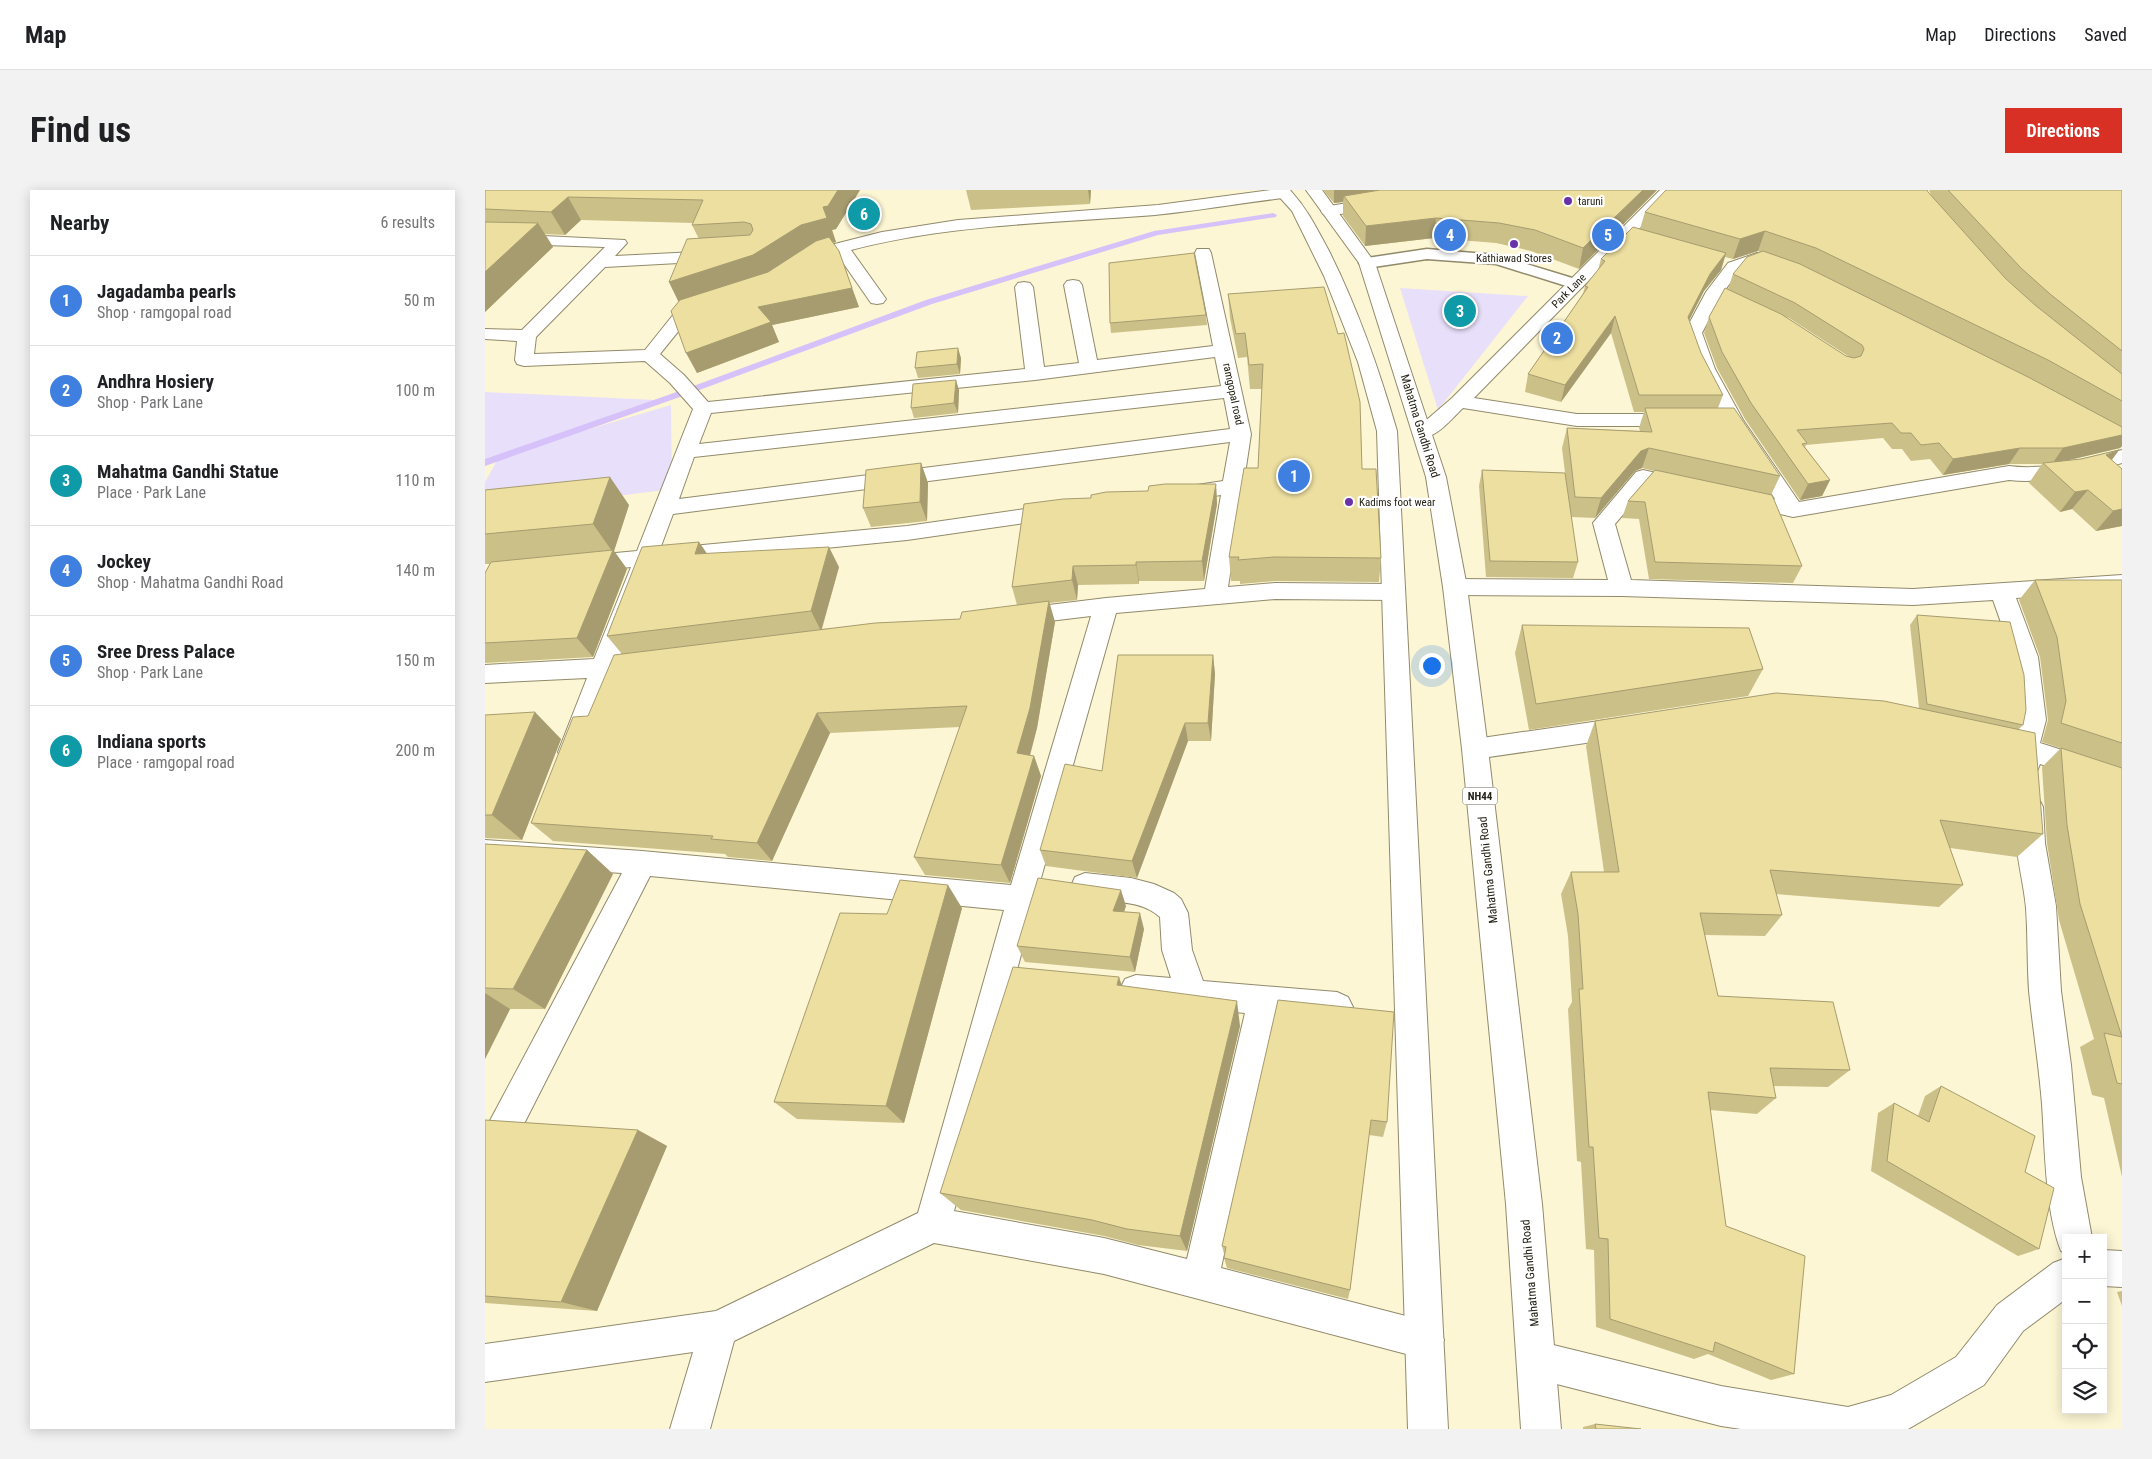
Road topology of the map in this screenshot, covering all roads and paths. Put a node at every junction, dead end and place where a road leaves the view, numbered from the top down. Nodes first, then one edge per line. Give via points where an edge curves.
1 (1669, 190) edge
2 (1282, 191) edge
3 (1322, 200) edge
4 (1394, 200) edge
5 (1625, 235) junction
6 (485, 238) edge
7 (1643, 240) edge
8 (841, 248) junction
9 (1203, 252) dead end
10 (735, 254) edge
11 (600, 262) junction
12 (1367, 263) junction
13 (794, 270) edge
14 (1792, 271) edge
15 (1576, 284) junction
16 (1073, 285) dead end
17 (1024, 287) dead end
18 (877, 299) dead end
19 (727, 300) edge
20 (485, 334) edge
21 (527, 336) junction
22 (1224, 350) junction
23 (650, 355) junction
24 (1089, 367) junction
25 (1035, 374) junction
26 (1232, 391) junction
27 (1459, 402) junction
28 (700, 405) junction
29 (1714, 420) junction
30 (1423, 433) junction
31 (1241, 434) junction
32 (685, 452) junction
33 (2122, 456) edge
34 (1233, 486) junction
35 (1703, 490) edge
36 (1154, 497) edge
37 (1757, 502) edge
38 (1085, 507) edge
39 (664, 508) junction
40 (1793, 510) junction
41 (646, 558) junction
42 (561, 567) edge
43 (2122, 583) edge
44 (1455, 587) junction
45 (1622, 588) junction
46 (1393, 592) junction
47 (2002, 592) junction
48 (1215, 596) junction
49 (1106, 606) junction
50 (993, 620) edge
51 (671, 659) edge
52 (602, 668) junction
53 (485, 674) edge
54 (1647, 724) edge
55 (1980, 739) edge
56 (1475, 749) junction
57 (2026, 749) junction
58 (564, 770) edge
59 (2122, 780) edge
60 (485, 852) edge
61 (642, 863) junction
62 (1024, 889) junction
63 (1106, 986) edge
64 (1193, 994) junction
65 (1264, 999) junction
66 (1385, 1012) junction
67 (485, 1165) edge
68 (933, 1225) junction
69 (2073, 1234) edge
70 (2107, 1268) edge
71 (2122, 1269) edge
72 (2062, 1279) edge
73 (1200, 1282) junction
74 (719, 1329) junction
75 (1425, 1340) junction
76 (1537, 1360) junction
77 (485, 1363) edge
78 (1722, 1418) edge
79 (690, 1429) edge
80 (1428, 1429) edge
81 (1541, 1429) edge

1 - 5 main road, Park Lane
2 - 8 main road via 1158,210 958,225 882,237
2 - 46 main road via 1299,209 1333,276 1367,362 1387,431
3 - 4 main road
3 - 12 main road, Mahatma Gandhi Road / NH44
5 - 7 main road
5 - 15 main road, Park Lane
6 - 11 main road via 619,243
8 - 13 main road via 817,254
8 - 18 main road
9 - 22 main road, ramgopal road
10 - 11 main road
11 - 21 main road
12 - 15 lane via 1427,254 1497,260
12 - 30 main road, Mahatma Gandhi Road / NH44
14 - 29 main road via 1757,258 1725,265 1723,296 1693,333 1706,369
15 - 27 main road, Park Lane
16 - 24 main road
17 - 25 main road
19 - 23 main road via 683,314
20 - 21 main road
21 - 23 main road via 524,360
22 - 24 main road
22 - 26 main road, ramgopal road
23 - 28 main road
24 - 25 main road
25 - 28 main road
26 - 31 main road, ramgopal road
26 - 32 main road
27 - 29 main road via 1577,420
27 - 30 main road, Park Lane
28 - 32 main road
29 - 40 main road
30 - 44 main road, Mahatma Gandhi Road / NH44 via 1437,477
31 - 34 main road, ramgopal road
31 - 39 main road
32 - 39 main road
33 - 40 main road via 2100,463 2023,476 2009,473
34 - 36 main road
34 - 48 main road, ramgopal road
35 - 45 main road via 1643,477 1604,523
37 - 40 main road
38 - 41 main road via 907,533
39 - 41 main road
41 - 42 main road
41 - 52 main road
43 - 47 main road
44 - 45 main road
44 - 56 main road, Mahatma Gandhi Road / NH44
45 - 47 main road via 1913,598
46 - 48 main road via 1275,592
46 - 66 main road
47 - 57 main road via 2026,658 2033,720
48 - 49 main road
49 - 50 main road
49 - 62 main road
51 - 52 main road
52 - 53 main road
52 - 58 main road
54 - 56 main road
55 - 57 main road
56 - 76 main road, Mahatma Gandhi Road / NH44 via 1524,1204
57 - 59 main road
57 - 69 main road via 2031,844 2041,906 2045,991 2064,1177
60 - 61 main road via 536,844
61 - 62 main road
61 - 67 main road
62 - 64 main road via 1146,894 1162,901 1171,908 1176,921 1177,950
62 - 68 main road via 1015,976
63 - 64 main road
64 - 65 main road
65 - 66 main road
65 - 73 main road
66 - 75 main road
68 - 73 main road via 1104,1256
68 - 74 main road
70 - 71 main road
72 - 78 main road via 2010,1318 1969,1371 1899,1413 1848,1427
73 - 75 main road
74 - 77 main road
74 - 79 main road
75 - 80 main road
76 - 78 main road
76 - 81 main road, Mahatma Gandhi Road / NH44

